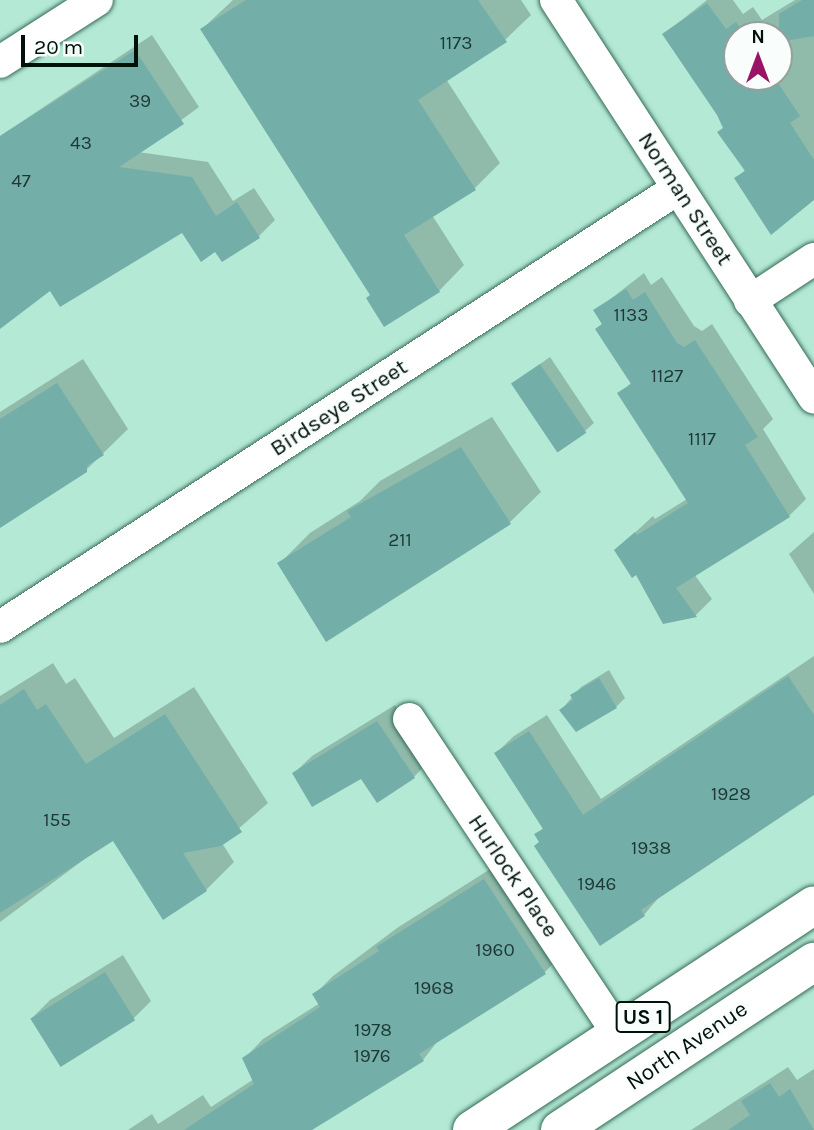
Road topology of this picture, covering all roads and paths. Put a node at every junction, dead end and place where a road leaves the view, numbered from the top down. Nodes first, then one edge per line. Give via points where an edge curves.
1 (97, 0) edge
2 (556, 0) edge
3 (0, 62) edge
4 (677, 189) junction
5 (814, 259) edge
6 (750, 301) junction
7 (814, 398) edge
8 (0, 627) edge
9 (409, 719) dead end
10 (814, 905) edge
11 (814, 962) edge
12 (618, 1033) junction
13 (472, 1130) edge
14 (560, 1130) edge

1 - 3 street
2 - 4 street, Norman Street
4 - 6 street, Norman Street
4 - 8 street, Birdseye Street
5 - 6 street
6 - 7 street, Norman Street
9 - 12 street, Hurlock Place
10 - 12 main road, North Avenue / US 1
11 - 14 main road, North Avenue / US 1
12 - 13 main road, North Avenue / US 1

